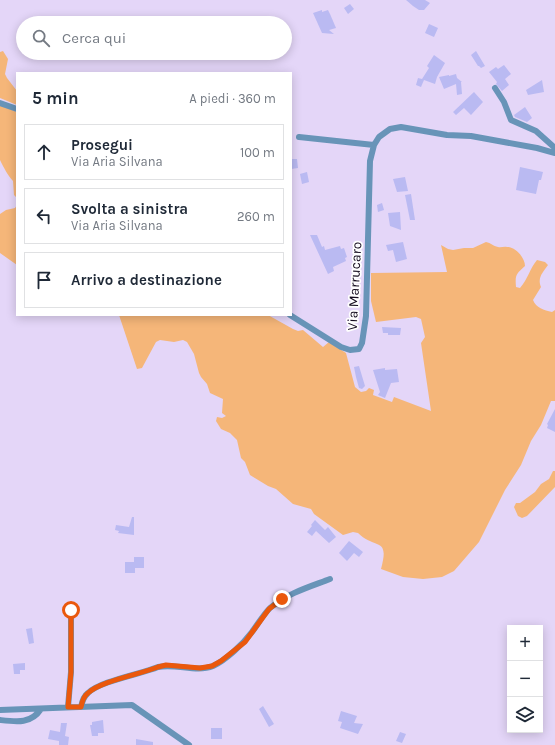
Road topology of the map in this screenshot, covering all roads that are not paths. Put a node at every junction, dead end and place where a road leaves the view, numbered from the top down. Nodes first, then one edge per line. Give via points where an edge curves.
1 (495, 88) dead end
2 (0, 103) edge
3 (16, 109) edge
4 (299, 137) dead end
5 (374, 145) junction
6 (555, 148) edge
7 (555, 153) edge
8 (292, 316) edge
9 (330, 579) dead end
10 (71, 610) dead end
11 (68, 707) junction
12 (81, 707) junction
13 (41, 709) junction
14 (0, 710) edge
15 (0, 720) edge
16 (189, 745) edge

1 - 6 street via 511,120 536,131
2 - 3 street
4 - 5 street
5 - 7 street via 379,137 390,129 401,127 447,135 471,136
5 - 8 street, Via Marrucaro via 370,161 366,316 362,343 359,349 341,347
9 - 12 street via 282,599 269,609 245,642 212,666 200,668 166,665 103,684 88,692
10 - 11 street
11 - 12 street
11 - 13 street
12 - 16 street via 132,705
13 - 14 street
13 - 15 street via 31,720

